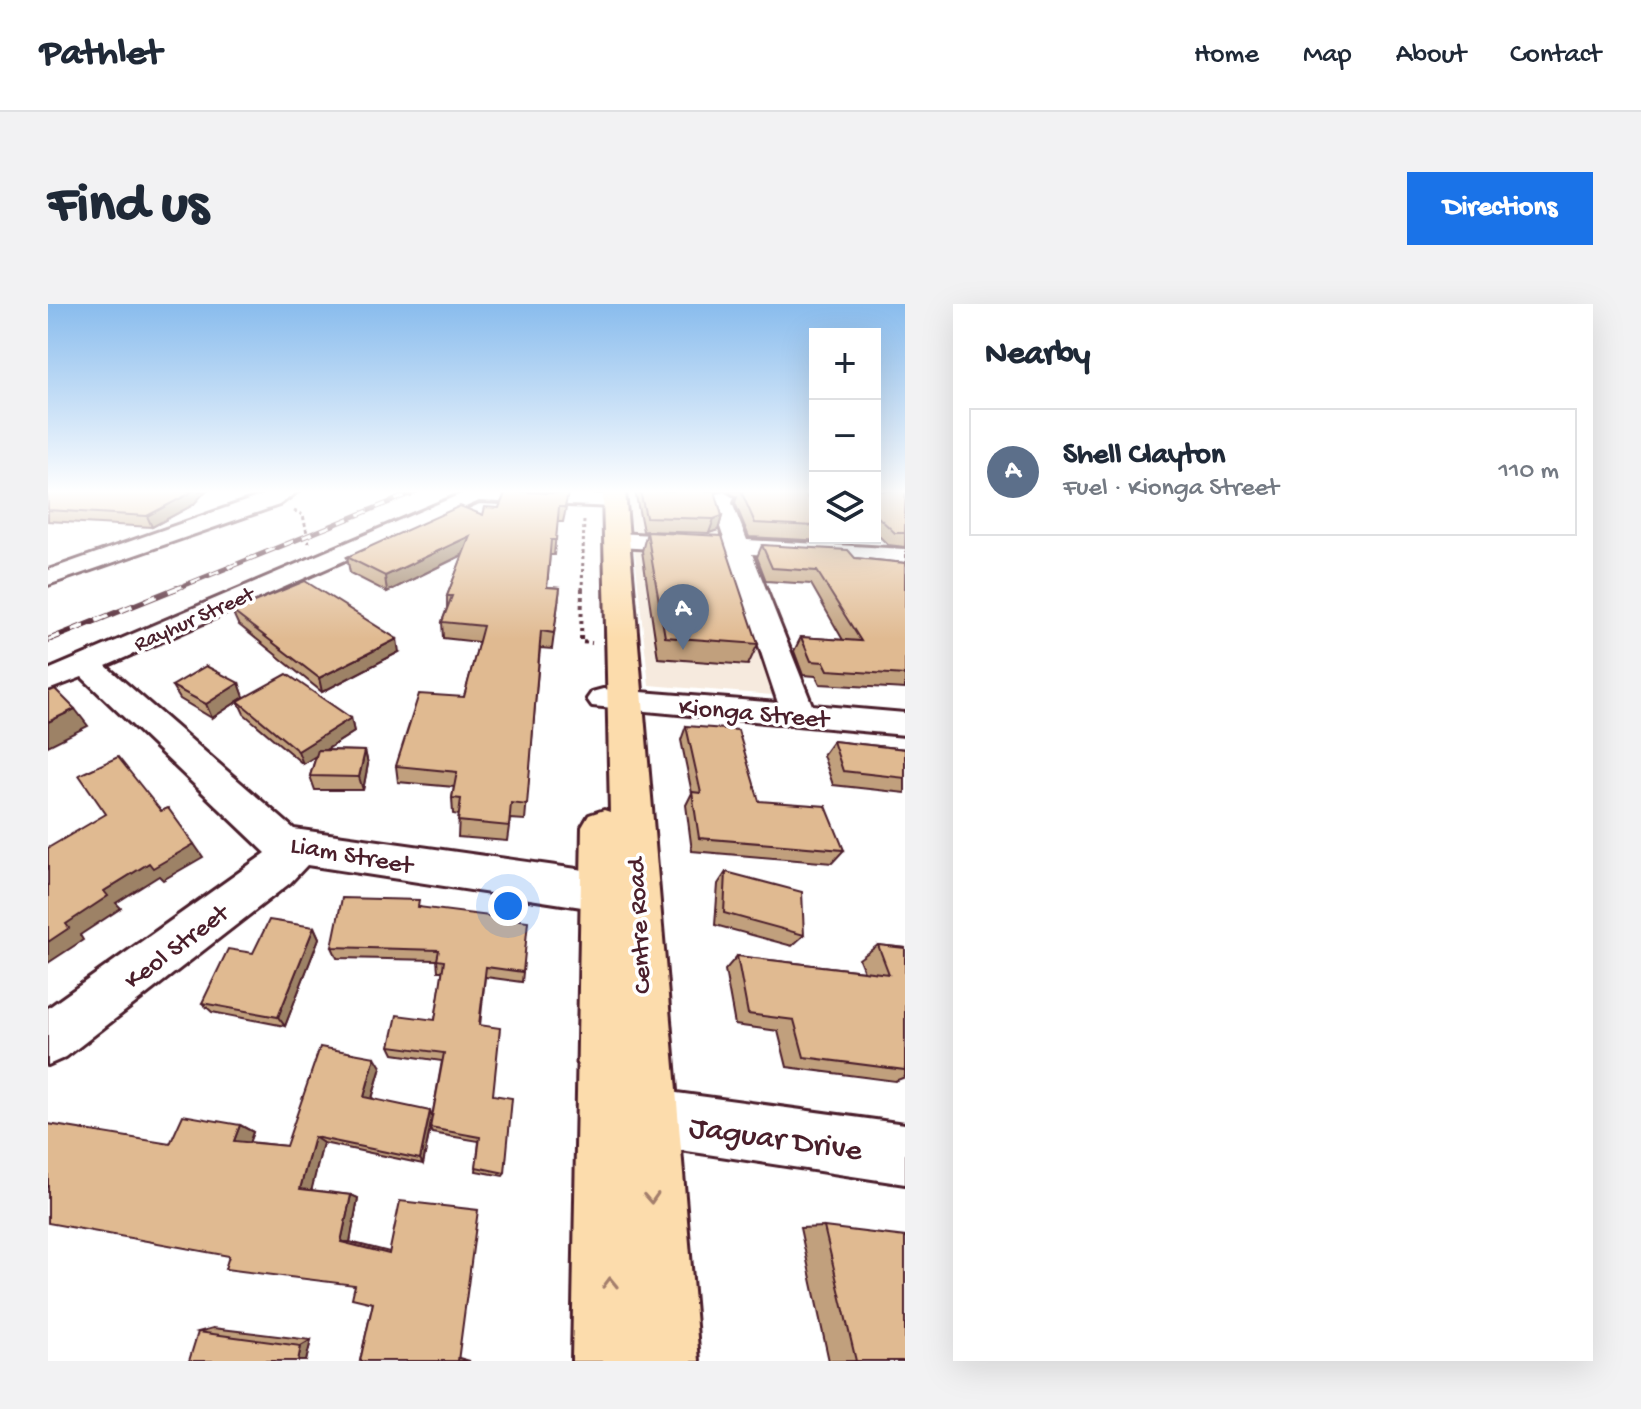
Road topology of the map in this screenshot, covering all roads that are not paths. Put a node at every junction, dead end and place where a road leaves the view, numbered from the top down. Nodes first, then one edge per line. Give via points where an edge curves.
1 (155, 540) edge
2 (368, 540) edge
3 (604, 540) edge
4 (617, 540) edge
5 (624, 540) edge
6 (735, 540) edge
7 (737, 546) junction
8 (905, 556) edge
9 (48, 578) edge
10 (86, 665) junction
11 (48, 681) edge
12 (613, 700) junction
13 (799, 715) junction
14 (905, 724) edge
15 (298, 847) junction
16 (619, 894) junction
17 (48, 1039) edge
18 (647, 1117) junction
19 (905, 1154) edge
20 (611, 1361) edge
21 (660, 1361) edge

1 - 9 street
2 - 10 street, Rayhur Street
3 - 12 main road, Centre Road
4 - 12 main road, Centre Road
5 - 7 street
6 - 7 street
7 - 8 street
7 - 13 street
10 - 11 street, Rayhur Street
10 - 15 street, Liam Street via 280,841
12 - 13 street, Kionga Street
12 - 16 main road, Centre Road
13 - 14 street, Kionga Street
15 - 16 street, Liam Street
15 - 17 street, Keol Street via 275,871
16 - 18 main road, Centre Road
20 -> 16 main road, Centre Road
18 - 19 street, Jaguar Drive
18 -> 21 main road, Centre Road

